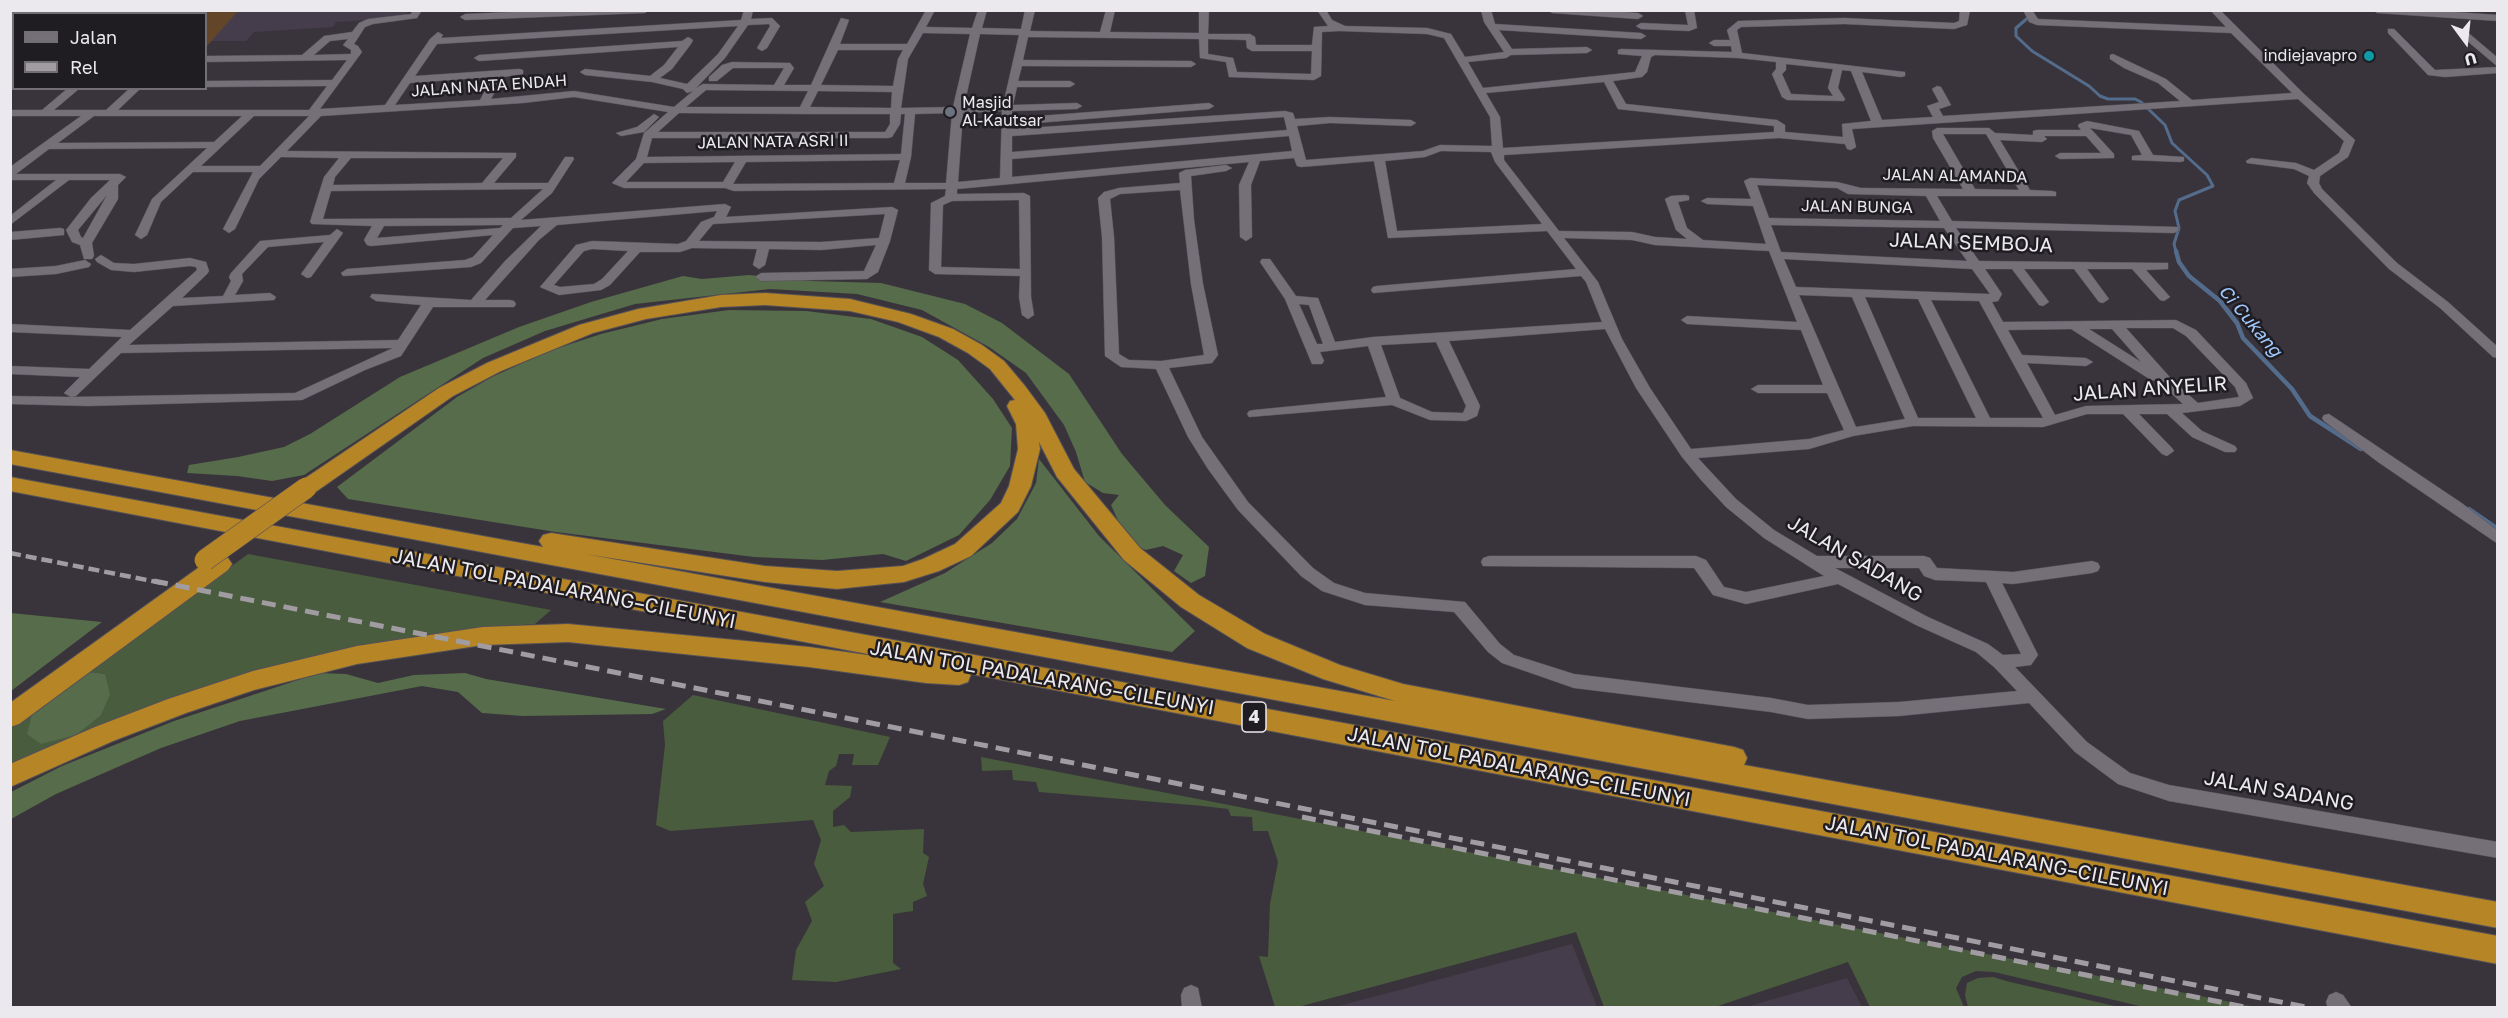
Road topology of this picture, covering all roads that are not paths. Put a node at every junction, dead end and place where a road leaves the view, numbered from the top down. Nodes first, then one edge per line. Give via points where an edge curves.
1 (418, 10) edge
2 (645, 10) edge
3 (749, 10) edge
4 (931, 10) edge
5 (983, 10) edge
6 (1030, 10) edge
7 (1110, 10) edge
8 (1204, 10) edge
9 (1321, 10) edge
10 (1486, 10) edge
11 (1552, 10) edge
12 (1689, 10) edge
13 (1952, 10) edge
14 (2027, 10) edge
15 (2214, 10) edge
16 (2377, 10) edge
17 (1965, 11) edge
18 (567, 12) edge
19 (613, 12) edge
20 (514, 13) edge
21 (537, 15) junction
22 (465, 17) dead end
23 (2498, 18) edge
24 (844, 20) dead end
25 (745, 22) junction
26 (1639, 22) edge
27 (696, 26) junction
28 (1492, 27) junction
29 (1338, 28) junction
30 (921, 30) junction
31 (976, 30) junction
32 (2233, 30) junction
33 (2391, 31) dead end
34 (601, 32) junction
35 (2462, 32) dead end
36 (549, 33) junction
37 (1024, 33) junction
38 (354, 35) junction
39 (525, 35) junction
40 (1104, 36) junction
41 (487, 38) junction
42 (1202, 38) junction
43 (1714, 43) dead end
44 (686, 44) junction
45 (1735, 44) junction
46 (834, 47) junction
47 (909, 47) junction
48 (762, 48) dead end
49 (1316, 48) junction
50 (1587, 50) dead end
51 (593, 51) junction
52 (1621, 52) dead end
53 (1649, 53) junction
54 (538, 54) junction
55 (1506, 55) dead end
56 (1738, 55) junction
57 (354, 57) junction
58 (2113, 57) dead end
59 (303, 58) junction
60 (479, 58) junction
61 (207, 59) edge
62 (1781, 59) junction
63 (1462, 60) junction
64 (1018, 63) junction
65 (1191, 64) dead end
66 (2498, 64) edge
67 (1838, 68) junction
68 (1856, 70) junction
69 (2498, 70) edge
70 (519, 72) dead end
71 (499, 74) junction
72 (1901, 74) dead end
73 (468, 76) junction
74 (1606, 78) junction
75 (652, 79) junction
76 (405, 80) junction
77 (334, 83) junction
78 (579, 83) junction
79 (207, 84) edge
80 (1013, 84) junction
81 (1070, 84) dead end
82 (704, 87) junction
83 (778, 87) junction
84 (815, 87) junction
85 (691, 88) junction
86 (842, 88) junction
87 (897, 89) junction
88 (1937, 89) dead end
89 (73, 90) edge
90 (134, 90) edge
91 (1481, 91) junction
92 (2300, 96) junction
93 (523, 100) junction
94 (484, 102) junction
95 (2190, 104) junction
96 (1077, 106) dead end
97 (1209, 106) dead end
98 (388, 108) junction
99 (1007, 108) junction
100 (958, 109) junction
101 (669, 110) junction
102 (2110, 110) dead end
103 (765, 111) junction
104 (803, 111) junction
105 (832, 111) junction
106 (896, 111) junction
107 (910, 111) junction
108 (315, 112) junction
109 (518, 112) dead end
110 (10, 113) edge
111 (92, 113) junction
112 (109, 113) junction
113 (43, 114) junction
114 (250, 114) junction
115 (1183, 120) junction
116 (1941, 122) junction
117 (1411, 123) dead end
118 (1878, 124) junction
119 (1006, 127) junction
120 (1291, 128) junction
121 (2127, 130) junction
122 (621, 133) dead end
123 (1989, 133) junction
124 (2090, 133) junction
125 (1569, 134) dead end
126 (648, 135) junction
127 (888, 135) junction
128 (1779, 135) junction
129 (752, 136) junction
130 (1233, 137) junction
131 (1186, 141) junction
132 (215, 145) junction
133 (2047, 145) junction
134 (49, 146) junction
135 (1567, 148) junction
136 (1496, 151) junction
137 (276, 154) junction
138 (1297, 154) junction
139 (347, 155) junction
140 (1006, 156) junction
141 (906, 157) junction
142 (1255, 157) junction
143 (867, 158) junction
144 (1239, 158) junction
145 (2136, 158) dead end
146 (2149, 158) junction
147 (569, 159) dead end
148 (743, 159) junction
149 (1379, 159) junction
150 (2180, 159) dead end
151 (641, 160) junction
152 (2250, 160) dead end
153 (28, 162) junction
154 (10, 163) edge
155 (1226, 168) dead end
156 (190, 169) junction
157 (262, 169) junction
158 (10, 175) edge
159 (2315, 175) junction
160 (68, 176) junction
161 (1006, 180) junction
162 (113, 185) junction
163 (552, 186) junction
164 (730, 186) junction
165 (1186, 186) junction
166 (327, 188) junction
167 (484, 188) junction
168 (898, 188) junction
169 (951, 192) junction
170 (1930, 193) junction
171 (1971, 193) junction
172 (2026, 193) junction
173 (2052, 194) dead end
174 (1685, 198) dead end
175 (1707, 201) dead end
176 (1758, 203) junction
177 (725, 207) junction
178 (718, 220) junction
179 (554, 221) junction
180 (1764, 221) junction
181 (10, 222) edge
182 (380, 222) junction
183 (344, 223) junction
184 (1948, 225) junction
185 (509, 226) junction
186 (229, 229) dead end
187 (2174, 229) dead end
188 (60, 232) dead end
189 (141, 235) dead end
190 (1556, 235) junction
191 (10, 236) edge
192 (1246, 237) dead end
193 (334, 238) junction
194 (884, 241) junction
195 (1699, 243) junction
196 (690, 244) junction
197 (764, 246) junction
198 (637, 248) junction
199 (1776, 252) junction
200 (87, 254) junction
201 (1266, 262) dead end
202 (1975, 265) junction
203 (2077, 265) junction
204 (2015, 266) junction
205 (2136, 266) junction
206 (2164, 266) dead end
207 (10, 273) edge
208 (307, 273) dead end
209 (347, 273) dead end
210 (1026, 273) junction
211 (1585, 273) junction
212 (1377, 290) dead end
213 (1792, 291) junction
214 (1857, 294) junction
215 (229, 295) dead end
216 (270, 297) dead end
217 (376, 297) dead end
218 (1923, 297) junction
219 (2164, 297) dead end
220 (1984, 299) junction
221 (2103, 299) dead end
222 (1292, 300) junction
223 (168, 302) junction
224 (476, 302) junction
225 (2043, 302) dead end
226 (429, 303) junction
227 (510, 304) dead end
228 (1028, 315) dead end
229 (1687, 320) dead end
230 (2072, 324) junction
231 (2115, 324) junction
232 (1608, 325) junction
233 (1808, 326) junction
234 (2000, 326) junction
235 (10, 328) edge
236 (133, 333) junction
237 (1441, 338) junction
238 (1373, 341) junction
239 (401, 344) junction
240 (1331, 348) junction
241 (117, 349) junction
242 (2498, 354) edge
243 (2018, 359) junction
244 (2086, 362) dead end
245 (1161, 366) junction
246 (10, 370) edge
247 (93, 373) junction
248 (2170, 386) junction
249 (1758, 389) dead end
250 (1832, 389) junction
251 (71, 393) dead end
252 (10, 400) edge
253 (1394, 401) junction
254 (2196, 408) junction
255 (2126, 410) junction
256 (2170, 410) junction
257 (1254, 414) dead end
258 (2329, 418) dead end
259 (2052, 421) junction
260 (1913, 422) junction
261 (1986, 422) junction
262 (1852, 432) junction
263 (2230, 449) dead end
264 (2167, 451) dead end
265 (1687, 454) junction
266 (10, 457) edge
267 (10, 484) edge
268 (311, 491) junction
269 (394, 527) junction
270 (2498, 539) edge
271 (213, 562) junction
272 (1489, 562) dead end
273 (1810, 562) junction
274 (2092, 567) dead end
275 (1991, 577) junction
276 (1840, 578) junction
277 (2000, 662) junction
278 (1048, 679) junction
279 (2032, 696) junction
280 (10, 706) edge
281 (10, 717) edge
282 (10, 776) edge
283 (1954, 814) junction
284 (2498, 850) edge
285 (2498, 915) edge
286 (2498, 950) edge

1 - 38 street via 414,16 368,21
2 - 19 street
3 - 25 street
4 - 30 street
5 - 31 street
6 - 37 street
7 - 40 street
8 - 42 street
9 - 29 street via 1328,22
10 - 28 street
11 - 26 street
12 - 26 street via 1694,26 1689,28
13 - 17 street
14 - 32 street via 2032,20 2040,22
15 - 32 street
16 - 23 street
17 - 45 street via 1960,26 1738,24 1732,27
18 - 19 street
18 - 21 street
19 - 34 street
20 - 21 street
20 - 22 street
21 - 39 street
24 - 46 street
25 - 27 street
25 - 48 street via 775,23
25 - 85 street via 718,60
26 - 28 street
26 - 53 street
27 - 34 street
27 - 44 street
28 - 50 street via 1512,53
29 - 49 street via 1318,29
29 - 63 street, JALAN SADANG via 1434,32 1448,36
30 - 31 street
30 - 47 street
31 - 37 street
31 - 100 street
32 - 92 street
33 - 69 street via 2432,73
34 - 36 street
34 - 51 street
35 - 66 street
36 - 39 street
36 - 54 street
37 - 40 street
37 - 64 street
38 - 57 street via 348,45 357,52
38 - 59 street via 327,38
39 - 41 street
40 - 42 street
41 - 60 street
41 - 76 street via 436,37
42 - 49 street via 1251,37 1254,48
42 - 49 street via 1203,56 1230,60 1233,75 1314,77
43 - 45 street
44 - 51 street
44 - 75 street via 668,67
45 - 56 street
46 - 47 street
46 - 84 street
47 - 87 street
51 - 54 street
51 - 78 street
52 - 53 street
53 - 56 street
53 - 74 street via 1641,73 1632,80
54 - 60 street
55 - 63 street
56 - 62 street
57 - 59 street
57 - 77 street
58 - 95 street via 2162,81
59 - 61 street
60 - 73 street
62 - 67 street
62 - 67 street via 1778,74 1787,98 1840,99 1833,88
63 - 91 street, JALAN SADANG
64 - 65 street
64 - 80 street
67 - 68 street
68 - 72 street
68 - 118 street
70 - 71 street
71 - 73 street
71 - 94 street
73 - 76 street
74 - 91 street
74 - 128 street via 1621,107 1777,123
75 - 78 street
75 - 85 street
76 - 98 street
77 - 79 street
77 - 108 street
78 - 93 street, JALAN NATA ENDAH
78 - 101 street, JALAN NATA ENDAH
80 - 81 street
80 - 99 street
82 - 83 street
82 - 83 street via 729,66 787,66
82 - 101 street
83 - 84 street
84 - 86 street
84 - 104 street
85 - 101 street
86 - 87 street
86 - 105 street
87 - 106 street
88 - 116 street via 1946,105 1932,106
89 - 113 street
90 - 112 street
91 - 136 street, JALAN SADANG via 1495,117
92 - 95 street
92 - 159 street via 2350,140 2344,155
93 - 94 street, JALAN NATA ENDAH
93 - 109 street
94 - 98 street, JALAN NATA ENDAH
95 - 116 street
96 - 99 street, JALAN NATA ENDAH
97 - 119 street
98 - 108 street, JALAN NATA ENDAH
99 - 100 street, JALAN NATA ENDAH
99 - 119 street
100 - 107 street, JALAN NATA ENDAH
100 - 169 street
101 - 103 street, JALAN NATA ENDAH
101 - 122 street via 640,130
101 - 126 street
102 - 121 street
103 - 104 street, JALAN NATA ENDAH
103 - 129 street
104 - 105 street, JALAN NATA ENDAH
105 - 106 street, JALAN NATA ENDAH
106 - 107 street, JALAN NATA ENDAH
106 - 127 street via 895,124
107 - 141 street
108 - 114 street, JALAN NATA ENDAH
108 - 137 street
110 - 113 street, JALAN NATA ENDAH
111 - 112 street, JALAN NATA ENDAH
111 - 113 street, JALAN NATA ENDAH
111 - 134 street
112 - 114 street, JALAN NATA ENDAH
114 - 132 street
115 - 119 street
115 - 120 street via 1285,114 1289,115
115 - 131 street
116 - 118 street
117 - 120 street via 1330,120
118 - 128 street via 1846,126 1850,144
119 - 140 street
120 - 130 street
120 - 138 street
121 - 124 street via 2083,125
121 - 146 street via 2136,134
123 - 133 street
123 - 171 street via 1936,132
123 - 172 street
124 - 133 street
124 - 133 street via 2110,156
125 - 135 street
126 - 129 street
126 - 151 street
127 - 129 street
127 - 143 street
128 - 135 street
130 - 131 street
130 - 144 street
131 - 140 street
132 - 134 street
132 - 156 street
134 - 153 street
135 - 136 street
136 - 149 street via 1440,147 1426,154
136 - 190 street, JALAN SADANG via 1498,160
137 - 139 street
137 - 157 street
138 - 142 street
138 - 149 street via 1303,164
139 - 166 street via 330,177
139 - 167 street via 512,155
140 - 161 street
141 - 143 street, JALAN NATA ASRI II
141 - 168 street
142 - 144 street
142 - 192 street via 1245,185
143 - 148 street, JALAN NATA ASRI II
144 - 161 street
145 - 146 street
146 - 150 street
147 - 163 street
148 - 151 street, JALAN NATA ASRI II
148 - 164 street
149 - 190 street, JALAN SEMBOJA via 1392,235
151 - 164 street via 618,183
152 - 159 street via 2296,166
153 - 154 street
153 - 158 street
155 - 165 street via 1187,172
156 - 157 street
156 - 189 street via 156,201
157 - 186 street
158 - 160 street
159 - 242 street via 2313,183 2318,191 2363,238
160 - 162 street via 120,177
160 - 181 street
161 - 169 street
162 - 200 street via 112,199
162 - 200 street via 95,200 72,230
163 - 167 street
163 - 185 street
164 - 168 street
164 - 177 street
165 - 245 street via 1197,284 1211,355 1207,360
165 - 245 street via 1119,191 1104,198 1113,356 1126,364
166 - 167 street
166 - 183 street via 316,222
168 - 169 street
169 - 210 street via 1024,196
169 - 210 street via 937,203 935,270
170 - 171 street, JALAN ALAMANDA
170 - 176 street, JALAN ALAMANDA via 1752,183
170 - 184 street
171 - 172 street, JALAN ALAMANDA
172 - 173 street, JALAN ALAMANDA
174 - 195 street via 1671,200 1682,230
175 - 176 street
176 - 180 street
177 - 178 street
177 - 179 street
178 - 194 street via 888,209 892,213
178 - 196 street via 705,224
179 - 185 street
179 - 224 street
180 - 184 street, JALAN BUNGA
180 - 199 street
182 - 183 street
182 - 185 street
182 - 185 street via 371,242
183 - 193 street
184 - 187 street, JALAN BUNGA
184 - 202 street
185 - 209 street via 480,257 467,264
188 - 191 street
190 - 195 street, JALAN SEMBOJA via 1633,243
190 - 211 street, JALAN SADANG
193 - 208 street
193 - 215 street via 264,244 237,273
194 - 197 street
194 - 197 street via 872,272 867,275 760,271
195 - 199 street, JALAN SEMBOJA
196 - 197 street
196 - 198 street via 680,248
198 - 198 street via 597,287 559,291 546,287 580,248
199 - 202 street, JALAN SEMBOJA
199 - 213 street
200 - 207 street via 56,270
200 - 223 street via 102,254 101,260 111,266 134,268 190,262 202,265 203,271
201 - 222 street
202 - 204 street, JALAN SEMBOJA
202 - 220 street via 1996,294
203 - 204 street, JALAN SEMBOJA
203 - 205 street, JALAN SEMBOJA
203 - 221 street
204 - 225 street
205 - 206 street, JALAN SEMBOJA
205 - 219 street
210 - 228 street
211 - 212 street
211 - 232 street, JALAN SADANG
213 - 214 street
213 - 233 street
214 - 218 street
214 - 260 street
216 - 223 street
217 - 226 street
218 - 220 street
218 - 261 street
220 - 234 street
222 - 240 street via 1314,301
222 - 240 street via 1315,355
223 - 236 street
224 - 226 street
224 - 227 street
226 - 239 street
229 - 233 street
230 - 231 street
230 - 234 street
230 - 248 street
231 - 248 street
231 - 254 street, JALAN ANYELIR via 2174,323 2191,333 2246,394 2241,402
232 - 237 street
232 - 265 street, JALAN SADANG via 1643,388
233 - 250 street
234 - 243 street
235 - 236 street
236 - 241 street
237 - 238 street
237 - 253 street via 1473,406 1472,413 1466,417 1430,416
238 - 240 street
238 - 253 street
239 - 241 street
239 - 252 street via 389,358 289,398
241 - 247 street
243 - 244 street
243 - 259 street
245 - 279 street via 1213,466 1243,506 1307,572 1328,586 1365,599 1459,606 1494,648 1508,659 1539,671 1574,681 1808,712 1899,709
246 - 247 street
247 - 251 street
248 - 254 street
249 - 250 street
250 - 262 street
253 - 257 street
254 - 256 street, JALAN ANYELIR
255 - 256 street, JALAN ANYELIR
255 - 259 street, JALAN ANYELIR via 2071,413
255 - 264 street
256 - 263 street via 2197,434
258 - 270 street
259 - 261 street, JALAN ANYELIR
260 - 261 street, JALAN ANYELIR
260 - 262 street, JALAN ANYELIR
262 - 265 street, JALAN ANYELIR via 1791,447
265 - 273 street, JALAN SADANG via 1731,503
266 - 269 highway, JALAN TOL PADALARANG–CILEUNYI / 4
267 - 278 highway, JALAN TOL PADALARANG–CILEUNYI / 4
268 - 269 highway via 463,389 503,368 594,331 713,306 783,304 836,308 913,327 951,343 980,362 1006,388 1027,424 1029,449 1025,469 1010,507 963,550 903,574 837,580 765,574 500,533
268 - 271 highway
268 - 283 highway via 446,392 504,362 586,329 678,306 721,301 765,299 850,305 946,333 997,365 1035,413 1065,472 1132,554 1190,601 1256,641 1332,672 1403,694 1874,785
269 - 283 highway, JALAN TOL PADALARANG–CILEUNYI / 4
271 - 280 highway
271 - 281 highway
272 - 276 street via 1696,562 1719,591 1746,598
273 - 275 street via 1923,562 1935,574
273 - 276 street, JALAN SADANG
274 - 275 street via 2034,576
275 - 277 street via 2030,655 2025,660
276 - 277 street, JALAN SADANG via 1982,648
277 - 279 street, JALAN SADANG
278 - 282 highway via 926,673 567,633 483,636 357,655 253,681 104,734
278 - 286 highway, JALAN TOL PADALARANG–CILEUNYI / 4
279 - 284 street, JALAN SADANG via 2081,747 2124,779 2141,786
283 - 285 highway, JALAN TOL PADALARANG–CILEUNYI / 4

